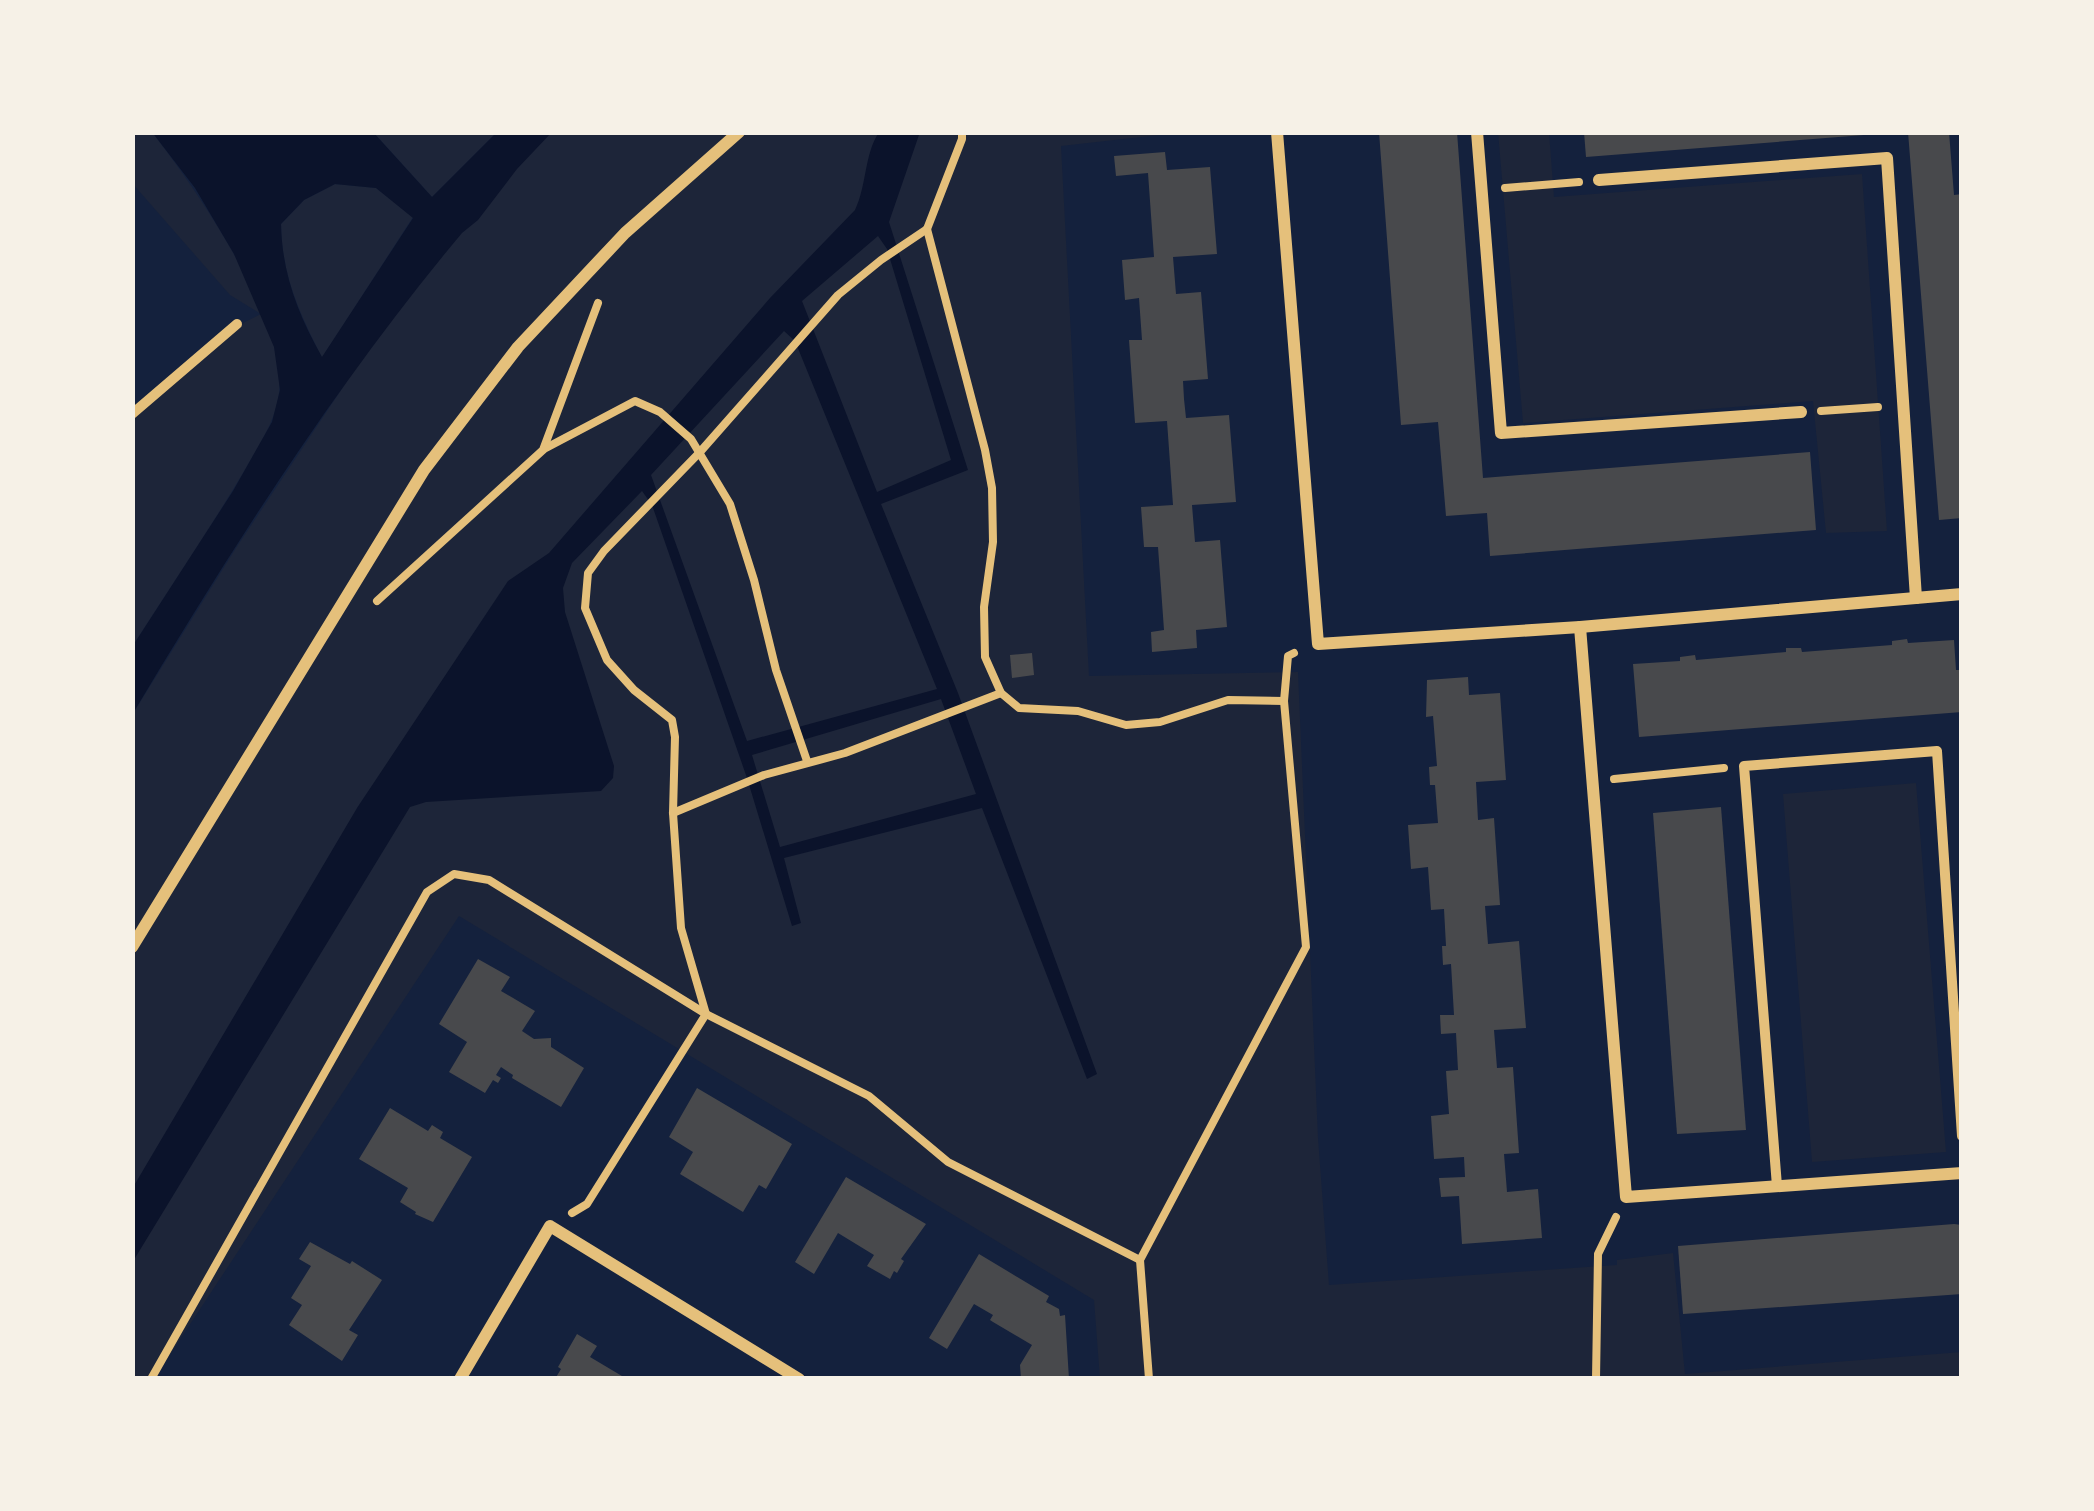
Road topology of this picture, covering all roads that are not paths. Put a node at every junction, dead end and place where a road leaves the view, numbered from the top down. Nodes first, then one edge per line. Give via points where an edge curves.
1 (739, 132) edge
2 (1277, 132) edge
3 (1478, 132) edge
4 (1599, 180) road end
5 (237, 324) dead end
6 (1802, 412) road end
7 (132, 414) edge
8 (1962, 594) edge
9 (1916, 598) junction
10 (1580, 628) junction
11 (132, 947) edge
12 (1962, 1136) edge
13 (1962, 1173) edge
14 (1777, 1186) junction
15 (460, 1379) edge
16 (799, 1379) edge

1 - 11 street via 625,232 533,330 424,470
2 - 10 street via 1318,644
3 - 6 street via 1501,433
4 - 9 street via 1887,158
5 - 7 street
8 - 9 street
9 - 10 street
10 - 14 street via 1626,1197
12 - 14 street via 1936,751 1744,766
13 - 14 street
15 - 16 street via 550,1226

